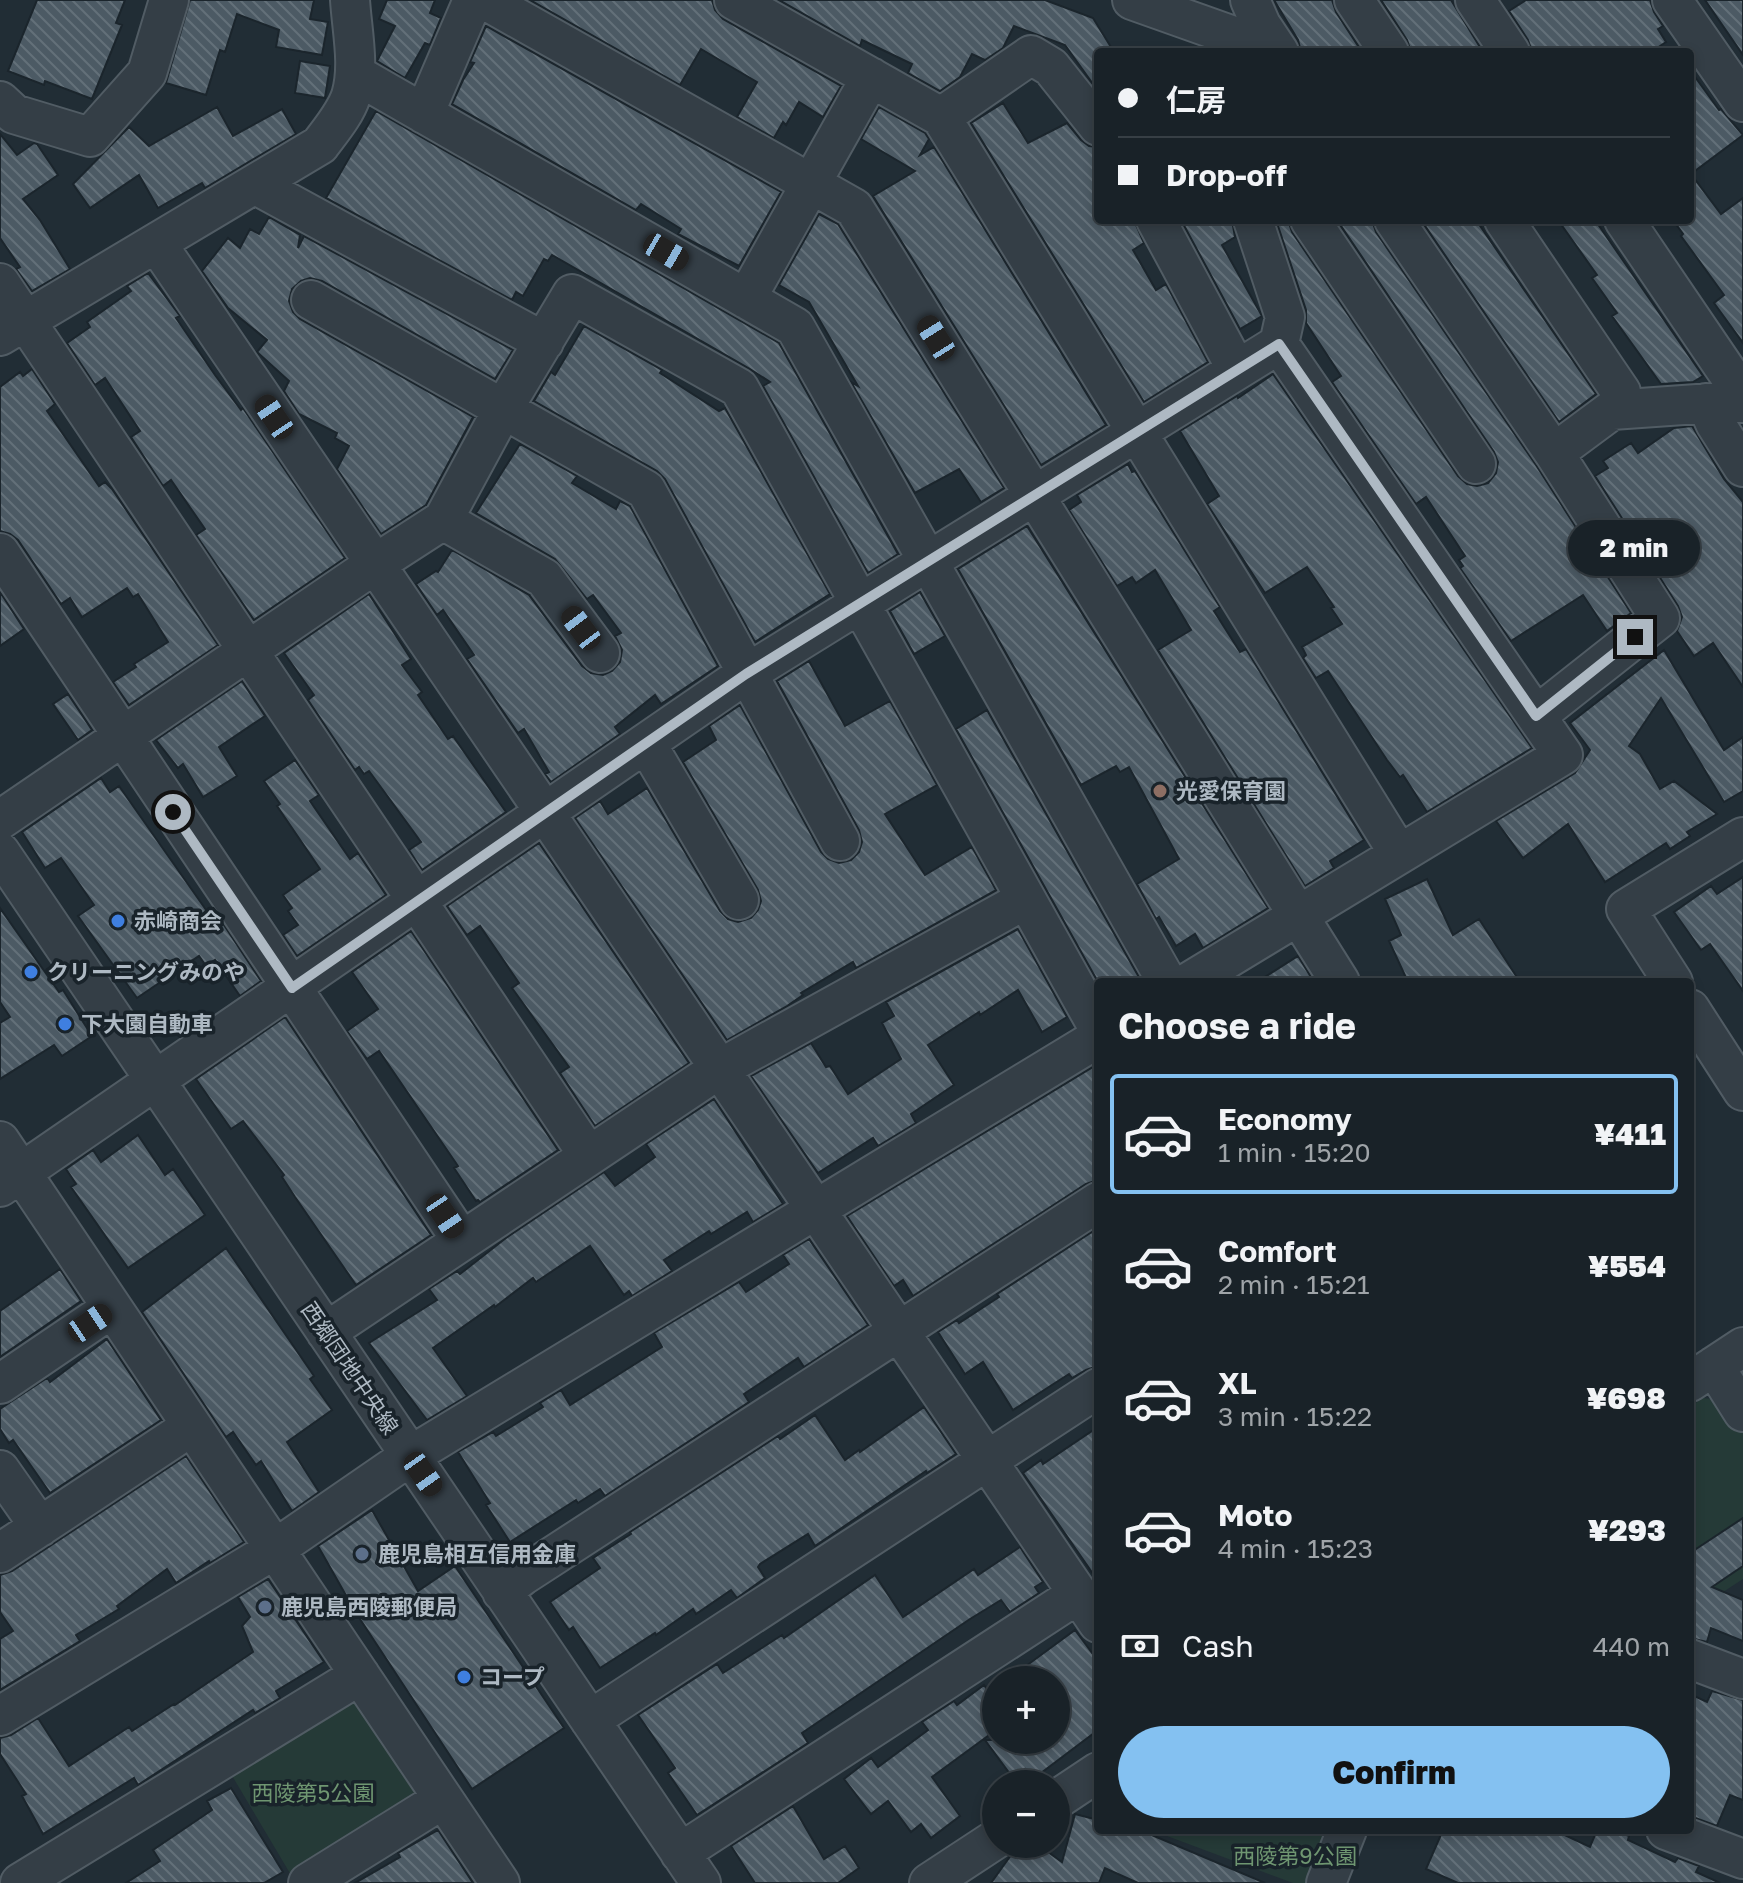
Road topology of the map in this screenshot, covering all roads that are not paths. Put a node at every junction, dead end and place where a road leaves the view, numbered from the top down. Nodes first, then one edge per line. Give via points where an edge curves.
1 (169, 0) edge
2 (350, 0) edge
3 (473, 0) edge
4 (485, 0) edge
5 (734, 0) edge
6 (1132, 0) edge
7 (1354, 0) edge
8 (1475, 0) edge
9 (1672, 0) edge
10 (1251, 1) edge
11 (1239, 45) edge
12 (1276, 48) edge
13 (1386, 48) edge
14 (1507, 48) edge
15 (355, 74) junction
16 (871, 77) junction
17 (0, 101) edge
18 (1743, 102) edge
19 (424, 114) junction
20 (941, 117) junction
21 (1094, 121) edge
22 (811, 183) junction
23 (256, 185) junction
24 (1158, 224) edge
25 (1254, 224) edge
26 (1313, 224) edge
27 (1397, 224) edge
28 (1507, 224) edge
29 (1626, 224) edge
30 (157, 244) junction
31 (0, 283) edge
32 (746, 299) junction
33 (311, 300) dead end
34 (13, 329) edge
35 (544, 342) junction
36 (1279, 344) junction
37 (1237, 370) junction
38 (1621, 392) dead end
39 (1727, 395) edge
40 (503, 409) junction
41 (1137, 432) junction
42 (1554, 453) junction
43 (1476, 464) dead end
44 (1743, 467) edge
45 (1035, 495) junction
46 (443, 520) junction
47 (0, 553) edge
48 (928, 561) junction
49 (375, 564) junction
50 (860, 604) junction
51 (248, 652) junction
52 (600, 653) dead end
53 (746, 674) junction
54 (1536, 716) junction
55 (123, 737) junction
56 (646, 743) junction
57 (545, 813) junction
58 (0, 820) edge
59 (1743, 837) edge
60 (840, 841) dead end
61 (0, 852) edge
62 (1399, 854) junction
63 (1026, 899) junction
64 (739, 900) dead end
65 (416, 902) junction
66 (1298, 916) junction
67 (1165, 978) edge
68 (1196, 978) edge
69 (1337, 978) edge
70 (1670, 978) edge
71 (292, 988) junction
72 (1694, 1015) edge
73 (1094, 1020) edge
74 (1094, 1040) edge
75 (719, 1069) junction
76 (155, 1083) junction
77 (1743, 1091) edge
78 (0, 1141) edge
79 (589, 1156) junction
80 (11, 1180) edge
81 (1094, 1205) edge
82 (815, 1210) junction
83 (462, 1241) junction
84 (112, 1308) junction
85 (898, 1330) junction
86 (326, 1332) junction
87 (1716, 1365) edge
88 (0, 1384) edge
89 (1094, 1391) edge
90 (1743, 1412) edge
91 (192, 1426) junction
92 (410, 1456) junction
93 (987, 1461) junction
94 (0, 1470) edge
95 (40, 1527) junction
96 (275, 1549) junction
97 (0, 1553) edge
98 (502, 1592) junction
99 (1088, 1609) edge
100 (1694, 1661) edge
101 (360, 1675) junction
102 (1743, 1679) edge
103 (0, 1716) edge
104 (590, 1720) junction
105 (1094, 1775) edge
106 (1070, 1791) edge
107 (443, 1799) junction
108 (1346, 1834) edge
109 (1677, 1834) edge
110 (982, 1849) edge
111 (1743, 1859) edge
112 (690, 1868) edge
113 (1337, 1880) edge
114 (936, 1881) edge
115 (20, 1883) edge
116 (308, 1883) edge
117 (500, 1883) edge

1 - 17 street via 147,73 90,137 14,114
2 - 15 street
3 - 19 street
4 - 22 street
5 - 16 street
6 - 11 street
7 - 13 street
8 - 14 street
9 - 18 street
10 - 11 street
10 - 12 street
15 - 19 street
15 - 23 street via 350,98 320,145
16 - 20 street
16 - 22 street
19 - 32 street
20 - 21 street via 1031,55 1051,67
20 - 41 street
22 - 32 street
22 - 45 street via 854,208
23 - 30 street
23 - 35 street
24 - 37 street
25 - 36 street via 1285,317
26 - 43 street
27 - 42 street
28 - 38 street
29 - 39 street
30 - 34 street
30 - 49 street
31 - 34 street
32 - 48 street via 795,327
33 - 40 street
34 - 51 street
35 - 40 street
35 - 50 street via 572,294 739,388
36 - 37 street
36 - 54 street
37 - 41 street
39 - 42 street via 1612,410
39 - 44 street via 1715,423
40 - 46 street
40 - 53 street via 646,490
41 - 45 street
41 - 62 street
42 - 54 street via 1660,618
45 - 48 street
45 - 66 street
46 - 49 street
46 - 52 street via 544,578
47 - 55 street
48 - 50 street
48 - 67 street
49 - 51 street
49 - 57 street
50 - 53 street
50 - 63 street
51 - 55 street
51 - 65 street
53 - 56 street
53 - 60 street
54 - 62 street via 1563,755
55 - 58 street
55 - 71 street
56 - 57 street
56 - 64 street
57 - 65 street
57 - 75 street
59 - 70 street via 1626,909
61 - 76 street, 西郷団地中央線
62 - 66 street
63 - 73 street
63 - 75 street
65 - 71 street
65 - 79 street
66 - 68 street
66 - 69 street
71 - 76 street
71 - 83 street
72 - 77 street
74 - 82 street
75 - 79 street
75 - 82 street
76 - 80 street
76 - 86 street, 西郷団地中央線
78 - 80 street
79 - 83 street
80 - 84 street
81 - 85 street
82 - 85 street
82 - 92 street
83 - 86 street
84 - 88 street
84 - 91 street
85 - 93 street
85 - 98 street
86 - 92 street, 西郷団地中央線
87 - 90 street
89 - 93 street
91 - 95 street
91 - 96 street
92 - 96 street
92 - 98 street, 西郷団地中央線
93 - 99 street
93 - 104 street
94 - 95 street
95 - 97 street
96 - 101 street
96 - 103 street
98 - 104 street, 西郷団地中央線
99 - 112 street
100 - 102 street
101 - 107 street
101 - 115 street
104 - 112 street, 西郷団地中央線
105 - 106 street
107 - 116 street
107 - 117 street
108 - 113 street
109 - 111 street
110 - 114 street

